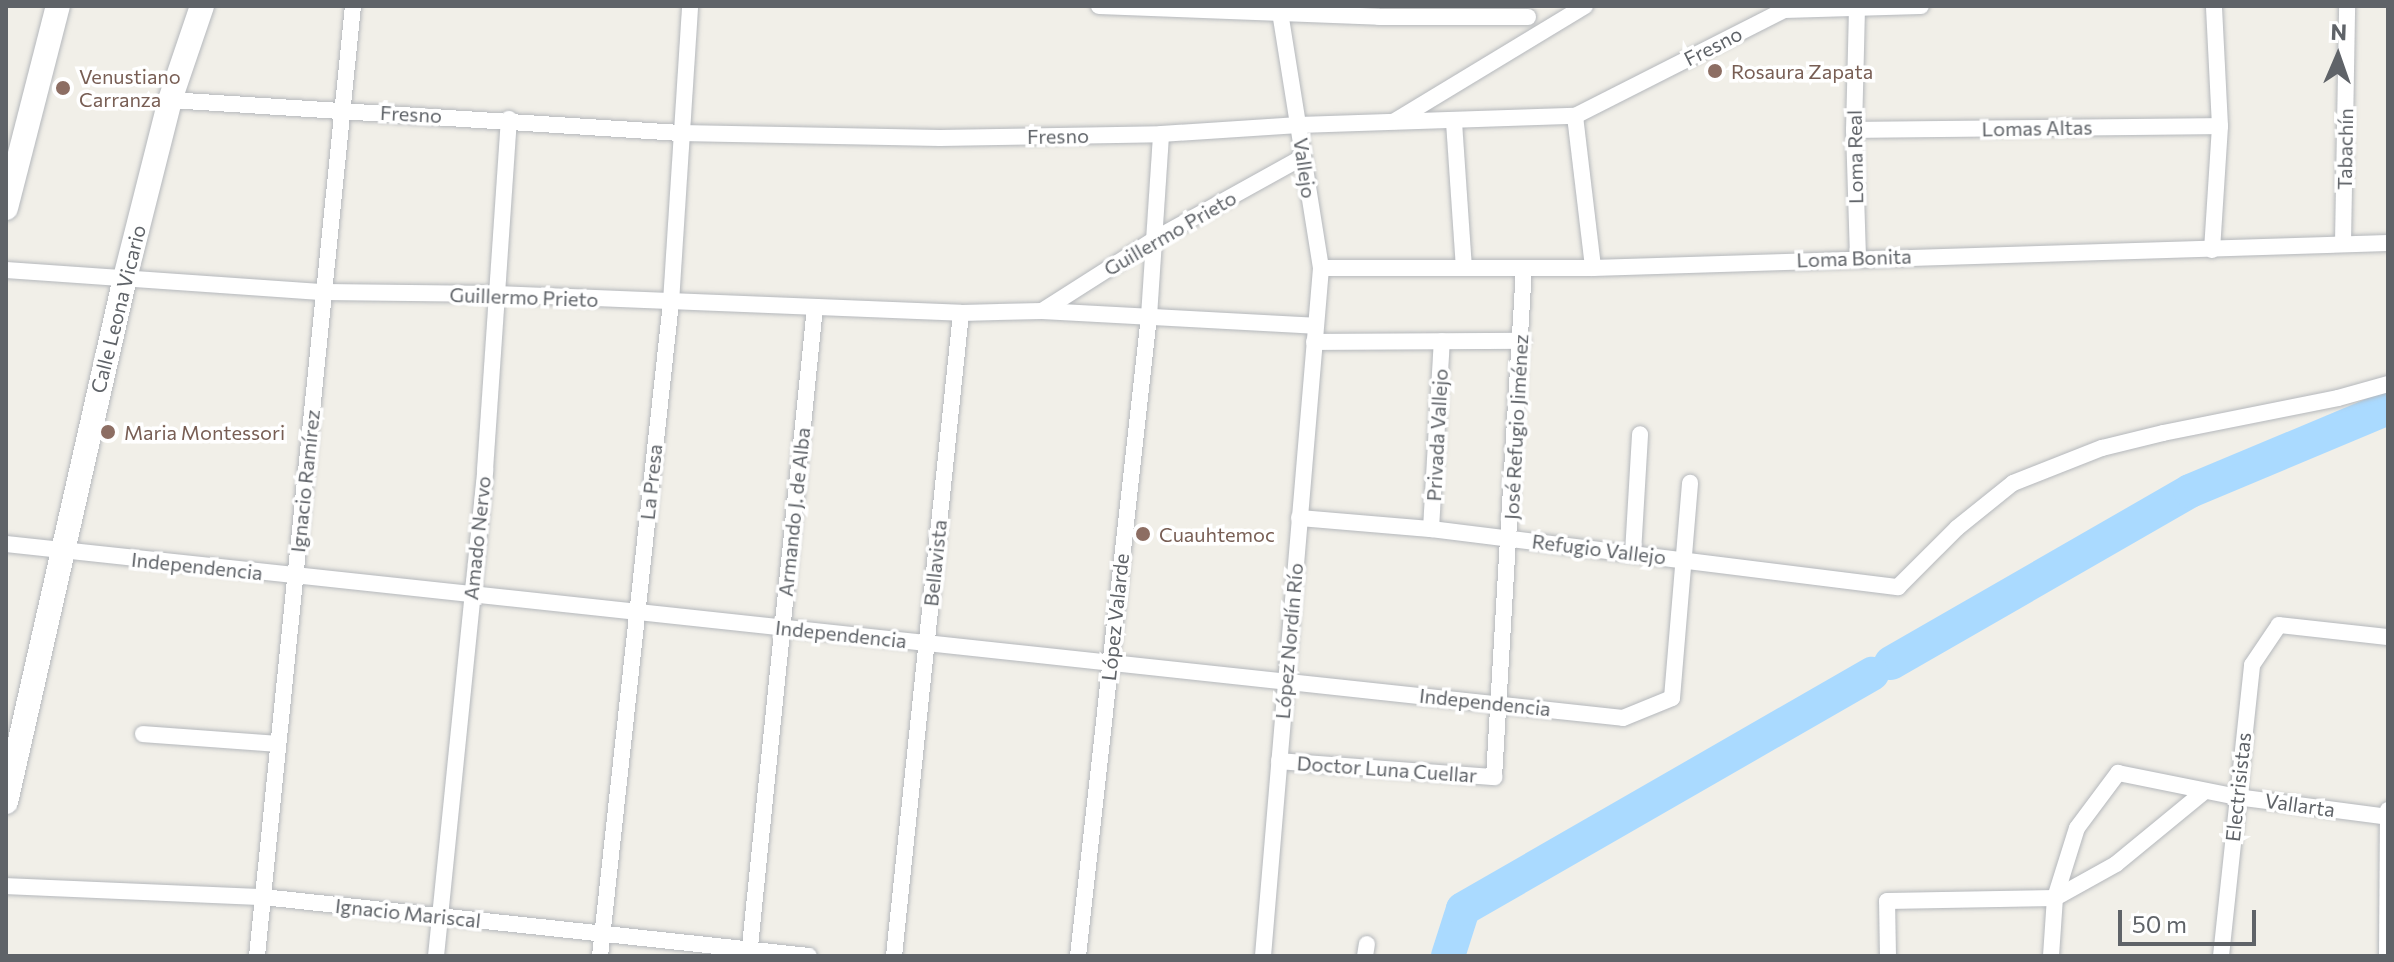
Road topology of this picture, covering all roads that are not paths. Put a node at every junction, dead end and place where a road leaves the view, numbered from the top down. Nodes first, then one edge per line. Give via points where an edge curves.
1 (58, 6) edge
2 (202, 6) edge
3 (353, 6) edge
4 (690, 6) edge
5 (1099, 6) edge
6 (1585, 6) edge
7 (1921, 6) edge
8 (2214, 6) edge
9 (2347, 6) edge
10 (1279, 8) edge
11 (1857, 8) edge
12 (1528, 12) edge
13 (1528, 43) junction
14 (170, 100) junction
15 (342, 110) junction
16 (1575, 116) junction
17 (509, 119) junction
18 (1392, 122) junction
19 (1454, 122) junction
20 (1299, 125) junction
21 (2220, 126) junction
22 (1854, 130) junction
23 (680, 133) junction
24 (1161, 134) junction
25 (1301, 158) junction
26 (6, 208) edge
27 (1155, 239) junction
28 (2343, 243) junction
29 (2388, 243) edge
30 (2212, 250) junction
31 (1858, 258) junction
32 (1321, 268) junction
33 (1464, 268) junction
34 (1524, 268) junction
35 (1593, 268) junction
36 (6, 270) edge
37 (125, 278) junction
38 (324, 292) junction
39 (496, 294) junction
40 (671, 302) junction
41 (815, 307) junction
42 (1042, 311) junction
43 (961, 313) junction
44 (1149, 316) junction
45 (1315, 334) junction
46 (1442, 341) junction
47 (1522, 341) junction
48 (2388, 384) edge
49 (1640, 434) dead end
50 (1690, 483) dead end
51 (1299, 518) junction
52 (1431, 529) junction
53 (1510, 538) junction
54 (6, 544) edge
55 (61, 551) junction
56 (1633, 553) junction
57 (1684, 559) junction
58 (296, 576) junction
59 (471, 595) junction
60 (637, 613) junction
61 (783, 628) junction
62 (2388, 637) edge
63 (927, 644) junction
64 (1110, 661) junction
65 (1285, 682) junction
66 (1499, 703) junction
67 (143, 734) dead end
68 (278, 744) junction
69 (1279, 761) junction
70 (1494, 777) joint
71 (2205, 791) junction
72 (2237, 797) junction
73 (6, 802) edge
74 (2388, 809) edge
75 (2388, 817) edge
76 (6, 886) edge
77 (263, 897) junction
78 (2055, 898) junction
79 (440, 916) junction
80 (603, 934) junction
81 (750, 953) edge
82 (257, 956) edge
83 (436, 956) edge
84 (600, 956) edge
85 (809, 956) edge
86 (894, 956) edge
87 (1078, 956) edge
88 (1263, 956) edge
89 (1888, 956) edge
90 (2051, 956) edge
91 (2221, 956) edge
92 (2387, 956) edge

1 - 26 main road
2 - 14 main road, Calle Leona Vicario
3 - 15 street, Ignacio Ramírez
4 - 23 street, La Presa
5 - 10 street
6 - 13 street
7 - 11 street, Fresno
8 - 21 street
9 - 28 street, Tabachín
10 - 12 street via 1379,17
10 - 20 street, Vallejo
11 - 16 street, Fresno via 1784,10
11 - 22 street, Loma Real
12 - 13 street
13 - 18 street
14 - 15 street, Fresno
14 - 37 main road, Calle Leona Vicario
15 - 17 street, Fresno
15 - 38 street, Ignacio Ramírez
16 - 19 street, Fresno
16 - 35 street
17 - 23 street, Fresno
17 - 39 street, Amado Nervo
18 - 19 street, Fresno
18 - 20 street, Fresno
19 - 33 street
20 - 24 street, Fresno
20 - 25 street, Vallejo
21 - 22 street, Lomas Altas
21 - 30 street
22 - 31 street, Loma Real
23 - 24 street, Fresno via 940,138
23 - 40 street, La Presa
24 - 27 street, López Valarde
25 - 27 street, Guillermo Prieto
25 - 32 street, Vallejo
27 - 42 street, Guillermo Prieto
27 - 44 street, López Valarde
28 - 29 street, Loma Bonita
28 - 30 street, Loma Bonita
30 - 31 street, Loma Bonita
31 - 35 street, Loma Bonita
32 - 33 street, Loma Bonita
32 - 45 street, Vallejo
33 - 34 street, Loma Bonita
34 - 35 street, Loma Bonita
34 - 47 street, José Refugio Jiménez
36 - 37 street, Guillermo Prieto
37 - 38 street, Guillermo Prieto
37 - 55 main road, Calle Leona Vicario
38 - 39 street, Guillermo Prieto
38 - 58 street, Ignacio Ramírez
39 - 40 street, Guillermo Prieto
39 - 59 street, Amado Nervo
40 - 41 street, Guillermo Prieto
40 - 60 street, La Presa
41 - 43 street, Guillermo Prieto
41 - 61 street, Armando J. de Alba
42 - 43 street, Guillermo Prieto
42 - 44 street, Guillermo Prieto
43 - 63 street, Bellavista
44 - 45 street, Guillermo Prieto
44 - 64 street, López Valarde
45 - 46 street, Guillermo Prieto
45 - 51 street, López Nordín Río
46 - 47 street, Guillermo Prieto
46 - 52 street, Privada Vallejo
47 - 53 street, José Refugio Jiménez
48 - 57 street, Refugio Vallejo via 2102,448 2013,483 1957,528 1898,587
49 - 56 street
50 - 57 street
51 - 52 street, Refugio Vallejo
51 - 65 street, López Nordín Río
52 - 53 street, Refugio Vallejo
53 - 56 street, Refugio Vallejo
53 - 66 street, José Refugio Jiménez
54 - 55 street, Independencia
55 - 58 street, Independencia
55 - 73 main road, Calle Leona Vicario
56 - 57 street, Refugio Vallejo
57 - 66 street, Independencia via 1672,698 1623,718
58 - 59 street, Independencia
58 - 68 street, Ignacio Ramírez
59 - 60 street, Independencia
59 - 79 street, Amado Nervo
60 - 61 street, Independencia
60 - 80 street, La Presa
61 - 63 street, Independencia
61 - 81 street, Armando J. de Alba
62 - 72 street, Electrisistas via 2279,625 2252,665
63 - 64 street, Independencia
63 - 86 street, Bellavista
64 - 65 street, Independencia
64 - 87 street, López Valarde
65 - 66 street, Independencia
65 - 69 street, López Nordín Río
66 - 70 street, José Refugio Jiménez
67 - 68 street
68 - 77 street, Ignacio Ramírez
69 - 70 street, Doctor Luna Cuellar
69 - 88 street, López Nordín Río
71 - 72 street, Vallarta
71 - 78 street via 2116,864
71 - 78 street, Vallarta via 2118,773 2077,828
72 - 75 street, Vallarta
72 - 91 street, Electrisistas
74 - 75 street
75 - 92 street
76 - 77 street, Ignacio Mariscal
77 - 79 street, Ignacio Mariscal
77 - 82 street, Ignacio Ramírez
78 - 89 street via 1887,901
78 - 90 street
79 - 80 street, Ignacio Mariscal
79 - 83 street, Amado Nervo
80 - 81 street, Ignacio Mariscal
80 - 84 street, La Presa
81 - 85 street, Ignacio Mariscal

